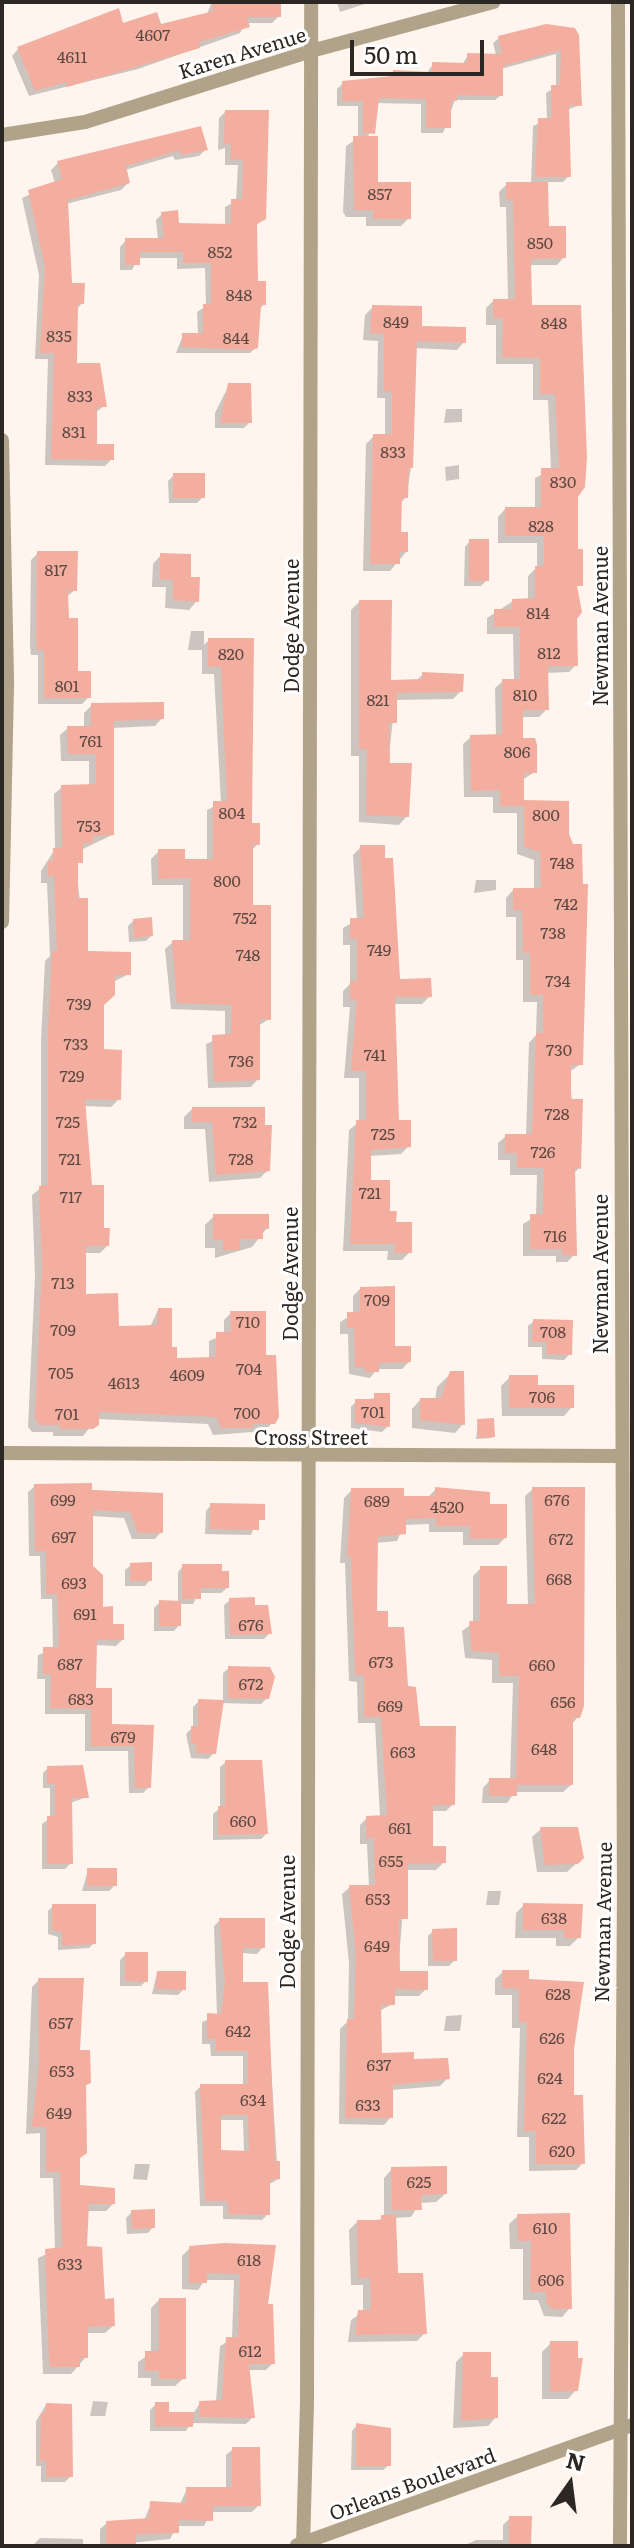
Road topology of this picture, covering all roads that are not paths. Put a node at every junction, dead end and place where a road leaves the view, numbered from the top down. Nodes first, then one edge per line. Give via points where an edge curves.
1 (311, 2) edge
2 (494, 2) edge
3 (618, 2) edge
4 (311, 51) junction
5 (2, 135) edge
6 (627, 378) edge
7 (2, 440) edge
8 (2, 461) edge
9 (625, 579) edge
10 (5, 686) edge
11 (625, 784) edge
12 (2, 922) edge
13 (626, 1368) edge
14 (2, 1453) edge
15 (309, 1456) junction
16 (621, 1456) junction
17 (628, 1884) edge
18 (626, 2067) edge
19 (626, 2427) edge
20 (300, 2545) edge
21 (620, 2546) edge

1 - 4 street, Dodge Avenue
2 - 4 street, Karen Avenue
3 - 6 street, Newman Avenue
4 - 5 street, Karen Avenue via 85,122
4 - 15 street, Dodge Avenue
6 - 9 street, Newman Avenue
7 - 8 street
8 - 10 street
9 - 11 street, Newman Avenue
10 - 12 street
11 - 13 street, Newman Avenue
13 - 16 street, Newman Avenue
14 - 15 street, Cross Street
15 - 16 street, Cross Street
15 - 20 street, Dodge Avenue
16 - 17 street, Newman Avenue
17 - 18 street, Newman Avenue
18 - 19 street, Newman Avenue
19 - 20 street, Orleans Boulevard
19 - 21 street, Newman Avenue

